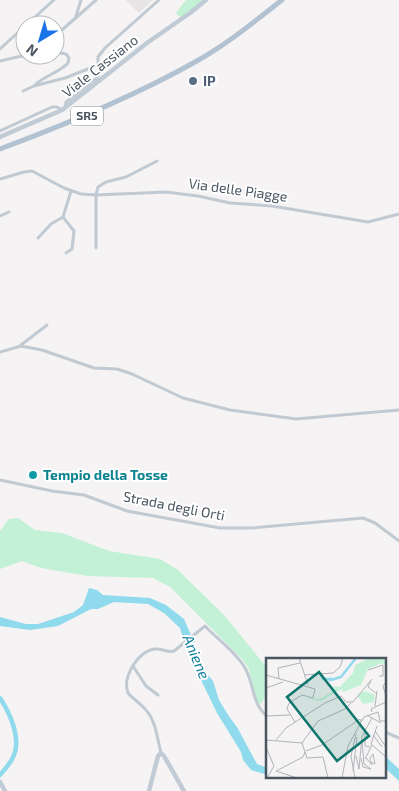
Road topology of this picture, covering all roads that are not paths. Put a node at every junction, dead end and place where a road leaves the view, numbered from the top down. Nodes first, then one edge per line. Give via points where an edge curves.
1 (54, 0) edge
2 (81, 0) edge
3 (96, 0) edge
4 (159, 0) edge
5 (206, 0) edge
6 (282, 0) edge
7 (37, 15) edge
8 (74, 19) junction
9 (65, 27) edge
10 (15, 35) edge
11 (0, 49) edge
12 (65, 54) edge
13 (15, 58) edge
14 (0, 61) edge
15 (98, 65) junction
16 (34, 86) junction
17 (23, 92) dead end
18 (64, 108) junction
19 (0, 131) edge
20 (0, 137) edge
21 (0, 149) edge
22 (157, 161) dead end
23 (0, 179) edge
24 (72, 191) junction
25 (96, 195) junction
26 (9, 212) dead end
27 (399, 214) edge
28 (0, 216) edge
29 (63, 217) junction
30 (38, 238) dead end
31 (96, 248) dead end
32 (66, 253) dead end
33 (47, 325) dead end
34 (21, 346) junction
35 (0, 352) edge
36 (399, 410) edge
37 (0, 480) edge
38 (399, 542) edge
39 (133, 666) junction
40 (158, 695) dead end
41 (266, 715) edge
42 (386, 732) edge
43 (399, 738) edge
44 (161, 753) junction
45 (0, 782) edge
46 (5, 791) edge
47 (150, 791) edge
48 (184, 791) edge

1 - 7 street
2 - 8 street
3 - 8 street
4 - 15 street via 105,48 98,56
5 - 18 street, Viale Cassiano
6 - 21 main road, SR5 via 195,62 90,114
8 - 9 street
10 - 11 street
12 - 16 street via 68,63
13 - 14 street
15 - 16 street
15 - 18 street via 99,75 67,101
16 - 17 street
18 - 19 street via 52,107
18 - 20 street, Viale Cassiano
22 - 25 street via 126,177 104,183 98,187
23 - 24 street, Via delle Piagge via 34,172
24 - 25 street, Via delle Piagge
24 - 29 street
25 - 27 street, Via delle Piagge via 170,192 368,222
25 - 31 street
26 - 28 street
29 - 30 street
29 - 32 street via 74,231 72,249
33 - 34 street
34 - 35 street
34 - 36 street via 92,368 122,370 184,398 230,410 296,419
37 - 38 street, Strada degli Orti via 86,495 127,511 220,528 363,518 376,523
39 - 40 street via 146,686
39 - 41 street via 152,649 170,652 181,646 205,626 244,666 258,706
39 - 44 street via 126,682 127,690 150,716
42 - 43 street
44 - 47 street
44 - 48 street
45 - 46 street

